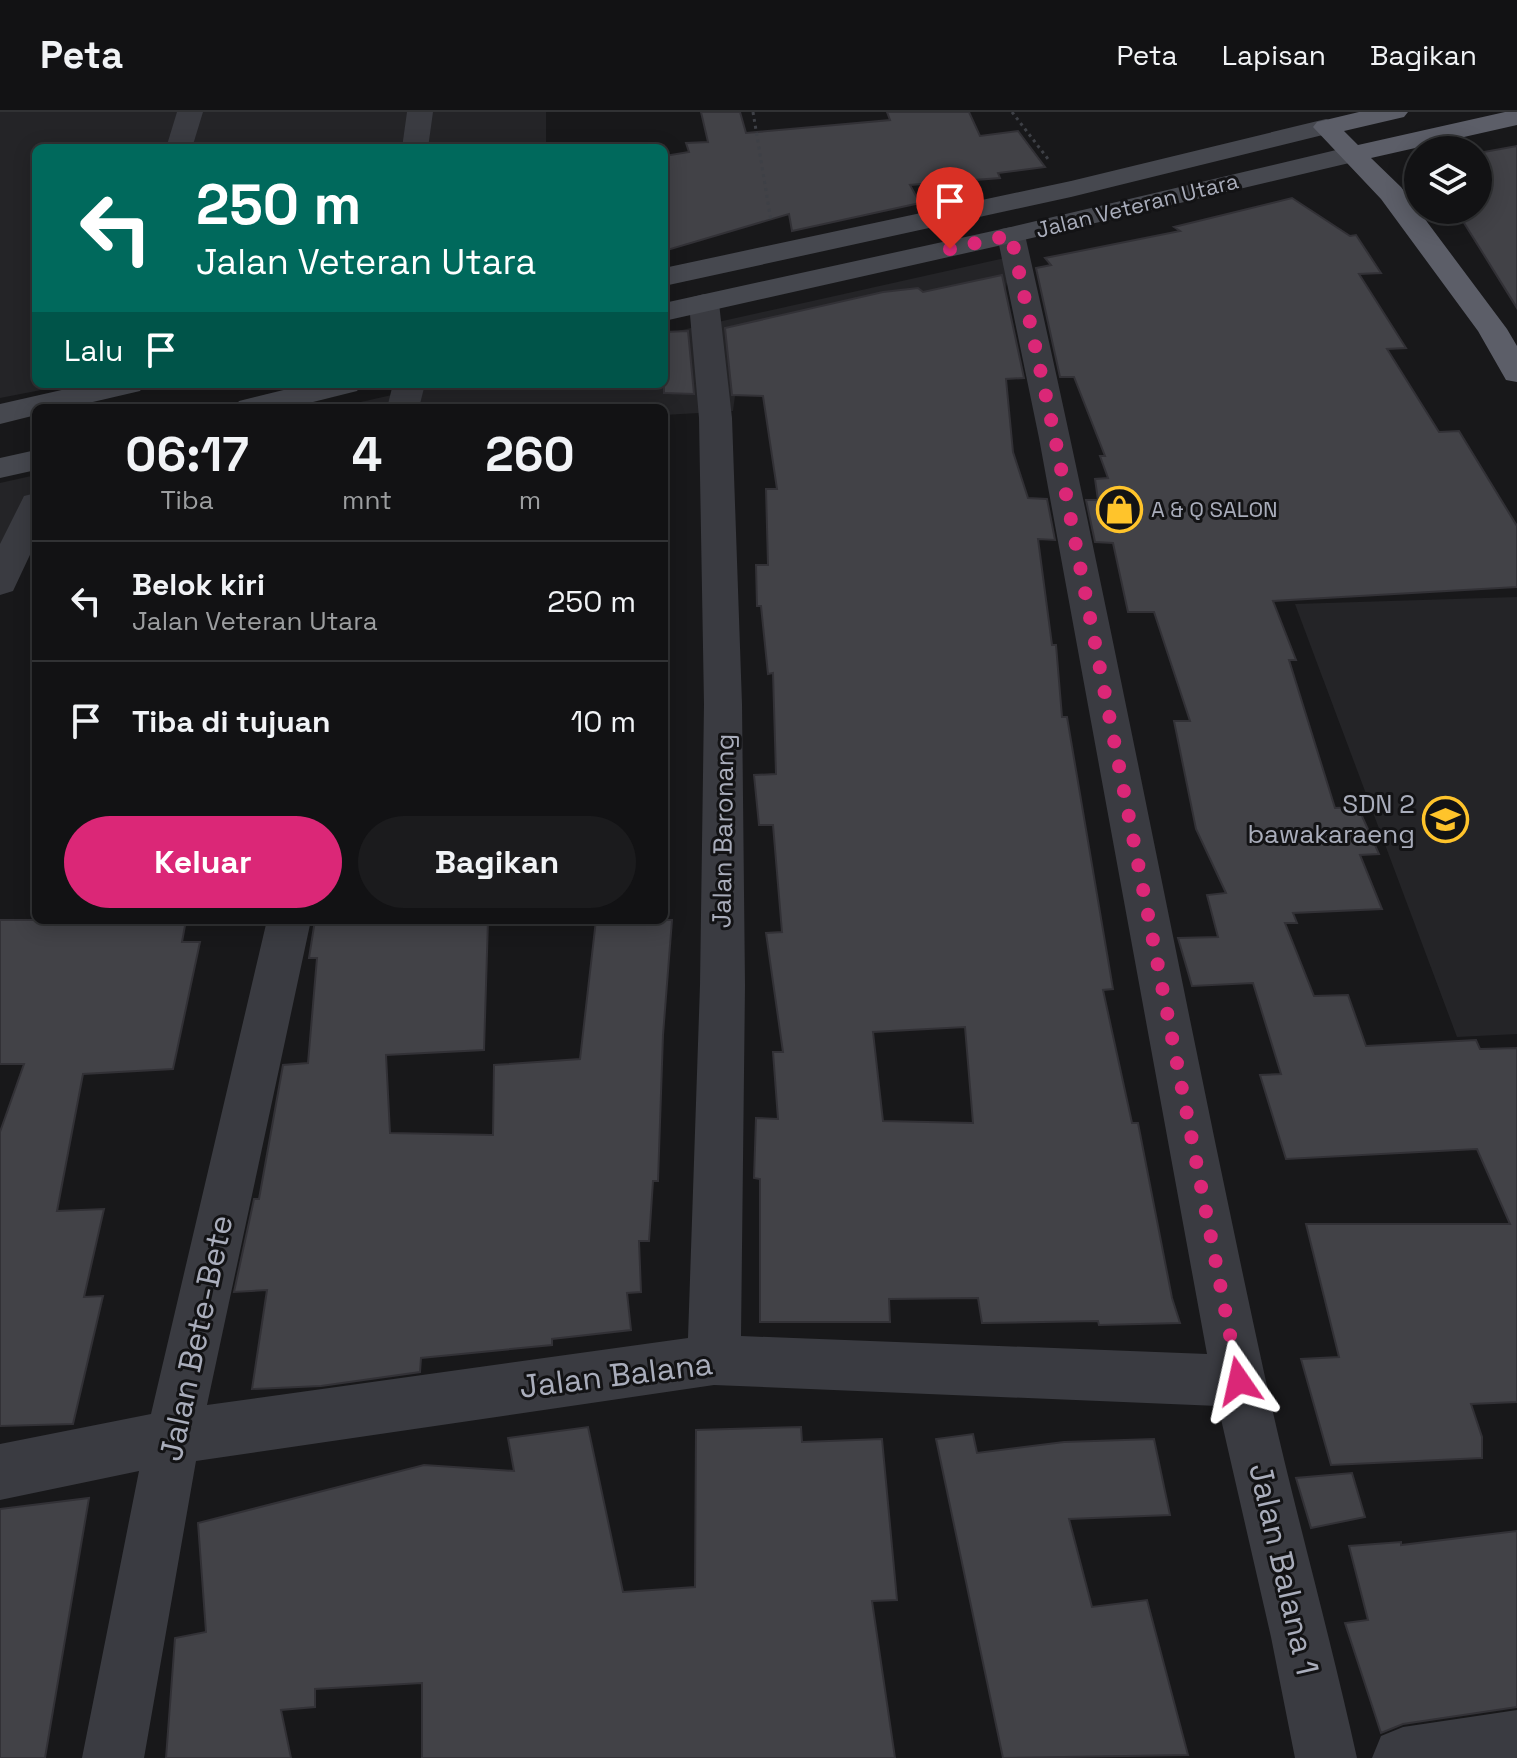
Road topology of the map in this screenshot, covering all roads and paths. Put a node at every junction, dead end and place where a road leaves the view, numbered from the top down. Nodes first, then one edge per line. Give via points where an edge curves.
1 (190, 112) edge
2 (420, 112) edge
3 (753, 112) edge
4 (1012, 112) edge
5 (1395, 112) edge
6 (1517, 117) edge
7 (1319, 119) edge
8 (180, 144) edge
9 (416, 144) edge
10 (1353, 154) junction
11 (1071, 189) junction
12 (1011, 235) junction
13 (776, 254) junction
14 (668, 276) edge
15 (704, 303) junction
16 (668, 311) edge
17 (1517, 373) edge
18 (106, 388) edge
19 (330, 388) edge
20 (41, 404) edge
21 (266, 404) edge
22 (32, 406) edge
23 (0, 414) edge
24 (32, 461) edge
25 (0, 468) edge
26 (32, 512) edge
27 (0, 583) edge
28 (288, 924) edge
29 (714, 1360) junction
30 (1239, 1381) junction
31 (173, 1437) junction
32 (0, 1472) edge
33 (1517, 1741) edge
34 (113, 1758) edge
35 (1326, 1758) edge
36 (1403, 1758) edge

1 - 8 street
2 - 9 street
3 - 13 path
4 - 11 path
5 - 7 highway, Jalan Veteran Utara
6 - 10 highway, Jalan Veteran Utara
7 - 10 highway
7 - 11 main road, Jalan Veteran Utara
10 - 12 main road, Jalan Veteran Utara
10 - 17 highway via 1391,193 1492,329
11 - 13 main road, Jalan Veteran Utara
12 - 15 main road, Jalan Veteran Utara
12 - 30 street, Jalan Balana 1
13 - 14 main road, Jalan Veteran Utara
15 - 16 main road, Jalan Veteran Utara
15 - 29 street, Jalan Baronang via 714,375 724,729
18 - 20 main road
19 - 21 main road
22 - 23 main road
24 - 25 main road
26 - 27 street
28 - 31 street, Jalan Bete-Bete
29 - 30 street, Jalan Balana
29 - 31 street, Jalan Balana
30 - 35 street, Jalan Balana 1
31 - 32 street, Jalan Balana
31 - 34 street, Jalan Bete-Bete
33 - 36 street

